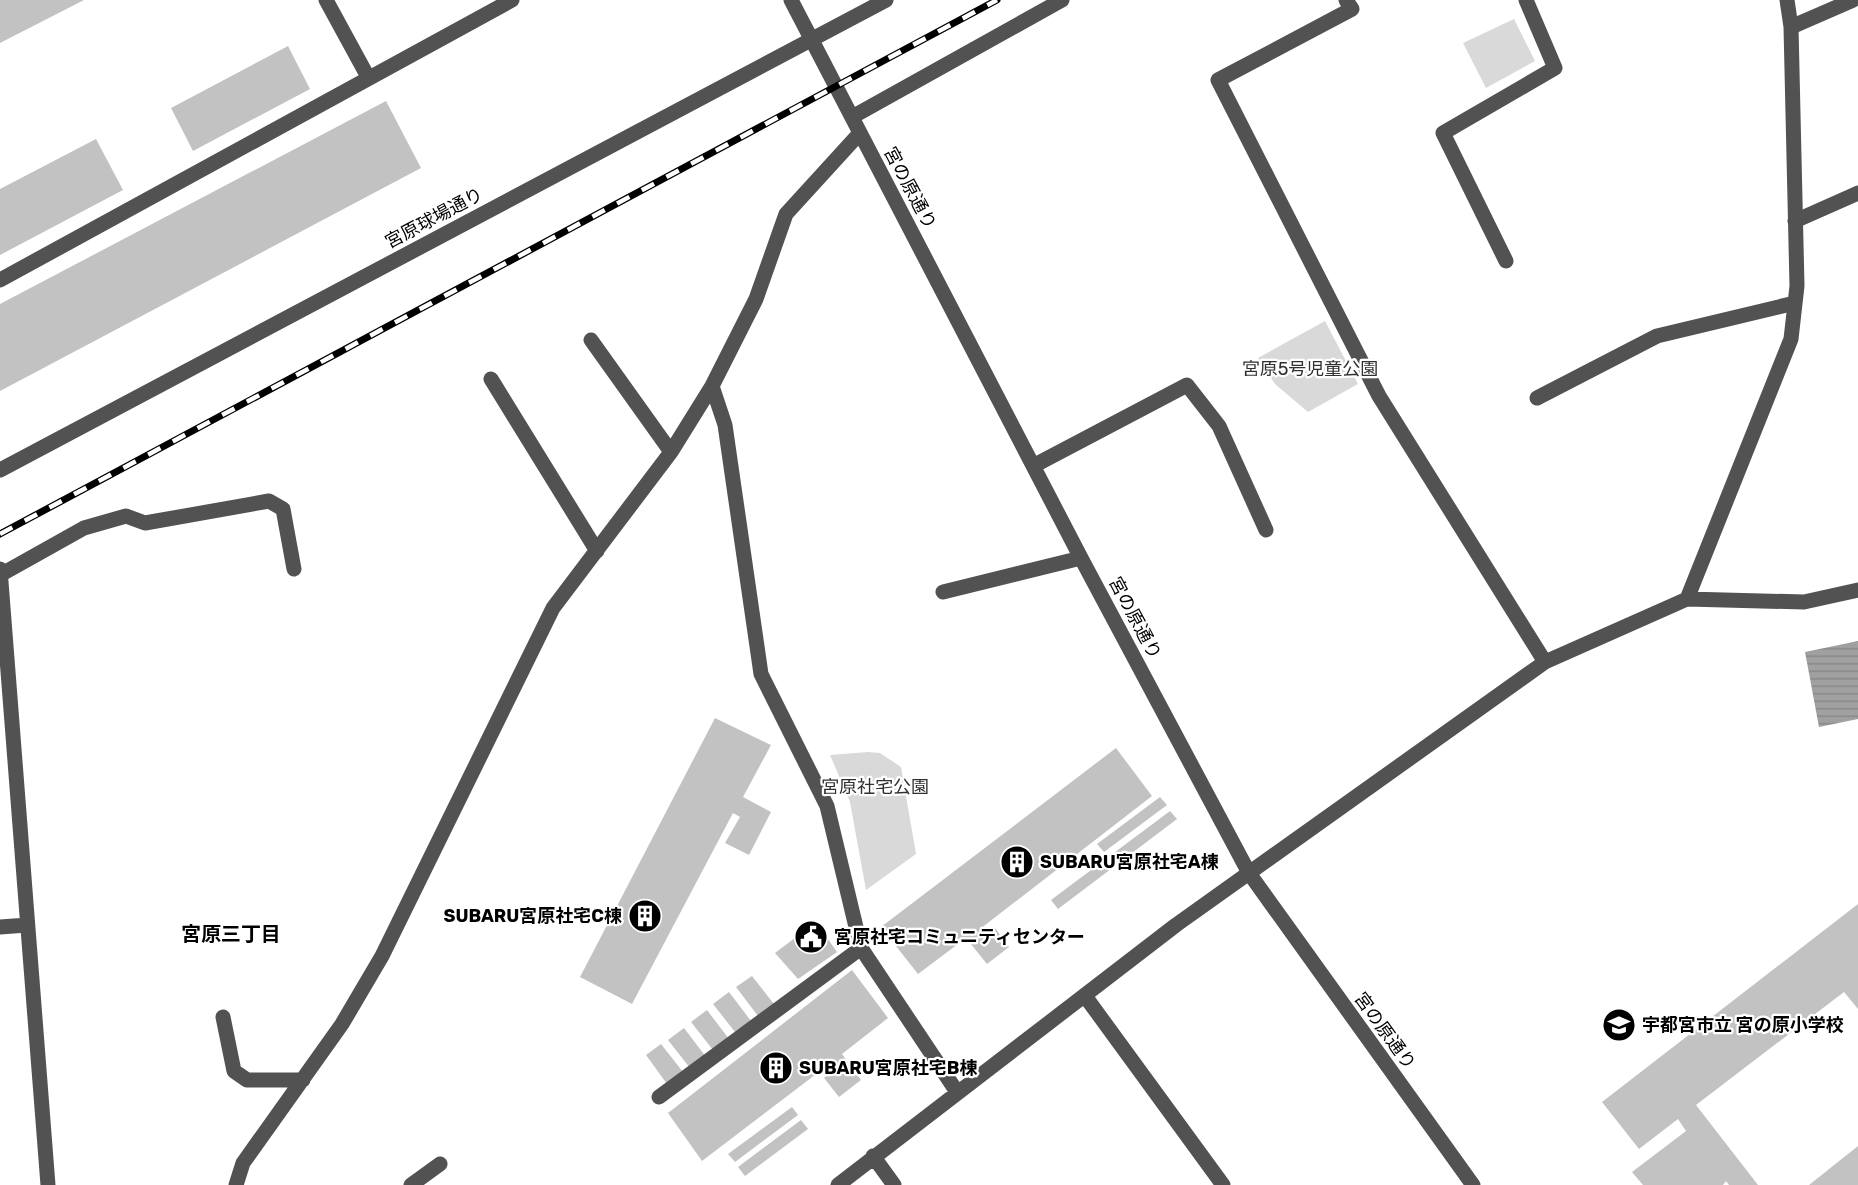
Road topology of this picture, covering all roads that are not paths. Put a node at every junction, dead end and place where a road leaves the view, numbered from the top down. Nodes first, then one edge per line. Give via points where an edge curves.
1 (326, 0) edge
2 (512, 0) edge
3 (791, 0) edge
4 (886, 0) edge
5 (1062, 0) edge
6 (1346, 0) edge
7 (1526, 0) edge
8 (1787, 0) edge
9 (1853, 0) edge
10 (1791, 27) junction
11 (812, 40) junction
12 (368, 77) junction
13 (852, 117) junction
14 (859, 134) junction
15 (1858, 193) edge
16 (1796, 221) junction
17 (1506, 261) dead end
18 (0, 280) edge
19 (1795, 303) junction
20 (591, 340) dead end
21 (491, 379) dead end
22 (712, 386) junction
23 (1537, 398) dead end
24 (670, 452) junction
25 (1035, 465) junction
26 (0, 470) edge
27 (1266, 530) dead end
28 (597, 551) junction
29 (1081, 558) junction
30 (0, 569) edge
31 (294, 569) dead end
32 (0, 575) edge
33 (1858, 590) edge
34 (943, 592) dead end
35 (1687, 599) junction
36 (1545, 662) junction
37 (4, 680) edge
38 (1249, 873) junction
39 (27, 925) junction
40 (0, 927) edge
41 (861, 948) junction
42 (1085, 996) junction
43 (223, 1017) dead end
44 (303, 1080) junction
45 (957, 1092) junction
46 (659, 1097) dead end
47 (873, 1156) junction
48 (441, 1164) dead end
49 (48, 1185) edge
50 (236, 1185) edge
51 (411, 1185) edge
52 (838, 1185) edge
53 (894, 1185) edge
54 (1223, 1185) edge
55 (1473, 1185) edge

1 - 12 street
2 - 12 street
3 - 11 street, 宮の原通り
4 - 11 street, 宮原球場通り
5 - 13 street
6 - 36 street via 1352,9 1218,80 1379,396
7 - 17 street via 1555,68 1443,133
8 - 10 street
9 - 10 street
10 - 16 street
11 - 13 street, 宮の原通り
11 - 26 street, 宮原球場通り
12 - 18 street
13 - 14 street, 宮の原通り
14 - 22 street via 786,214 756,299
14 - 25 street, 宮の原通り
15 - 16 street
16 - 19 street
19 - 23 street via 1657,336
19 - 35 street via 1791,339
20 - 24 street
21 - 28 street
22 - 24 street
22 - 41 street via 725,425 761,674 827,806
24 - 28 street
25 - 27 street via 1187,385 1219,426
25 - 29 street, 宮の原通り
28 - 44 street via 553,608 382,956
29 - 34 street
29 - 38 street, 宮の原通り
30 - 32 street
31 - 32 street via 283,509 269,501 145,524 126,516 84,528
32 - 37 street
33 - 35 street via 1804,602
35 - 36 street
36 - 38 street
37 - 39 street
38 - 42 street
38 - 55 street, 宮の原通り
39 - 40 street
39 - 49 street
41 - 45 street
41 - 46 street
42 - 45 street
42 - 54 street
43 - 44 street via 234,1071 247,1080
44 - 50 street via 243,1163
45 - 47 street
47 - 52 street
47 - 53 street
48 - 51 street

